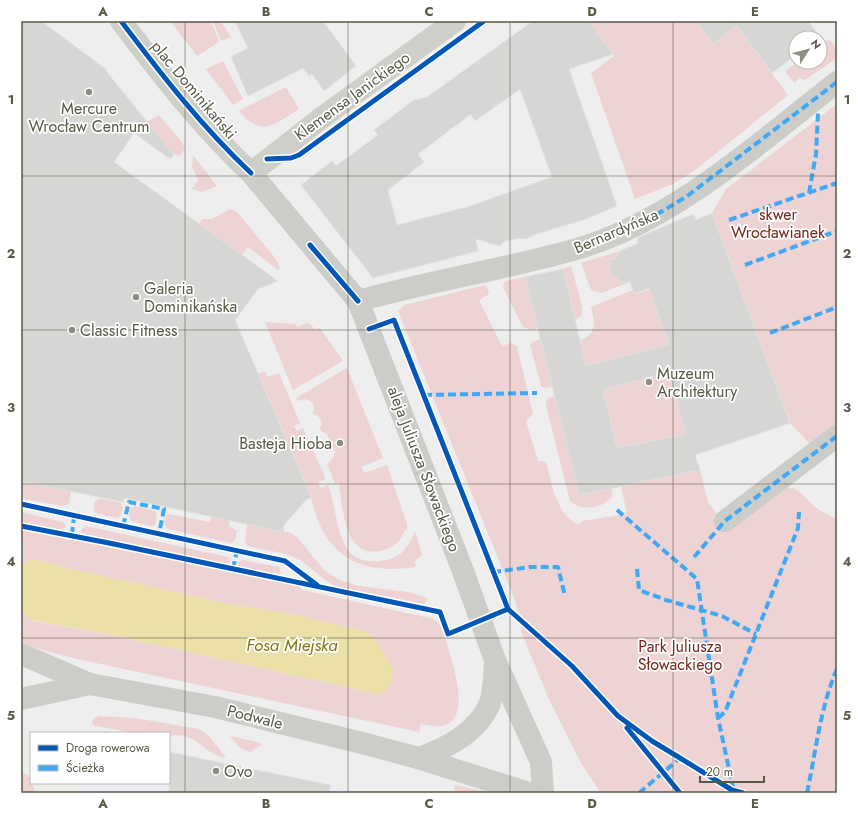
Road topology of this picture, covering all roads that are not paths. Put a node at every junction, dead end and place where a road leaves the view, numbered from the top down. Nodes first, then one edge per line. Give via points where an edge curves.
1 (121, 21) edge
2 (455, 21) edge
3 (837, 82) edge
4 (252, 173) junction
5 (358, 301) junction
6 (837, 436) edge
7 (725, 521) dead end
8 (21, 654) edge
9 (495, 660) junction
10 (90, 684) junction
11 (21, 699) edge
12 (418, 758) junction
13 (529, 793) edge
14 (543, 793) edge

1 - 4 street, plac Dominikański via 204,125
2 - 4 street, Klemensa Janickiego via 320,119
3 - 5 street, Bernardyńska via 686,197 654,216 613,235 573,250
4 - 5 street, aleja Juliusza Słowackiego
5 - 9 street, aleja Juliusza Słowackiego
6 - 7 street
8 - 10 street, Podwale
9 - 12 street via 490,702 478,722 437,752
9 - 14 street, aleja Juliusza Słowackiego via 541,762
10 - 11 street, Podwale
10 - 12 street, Podwale via 215,707
12 - 13 street, Podwale

